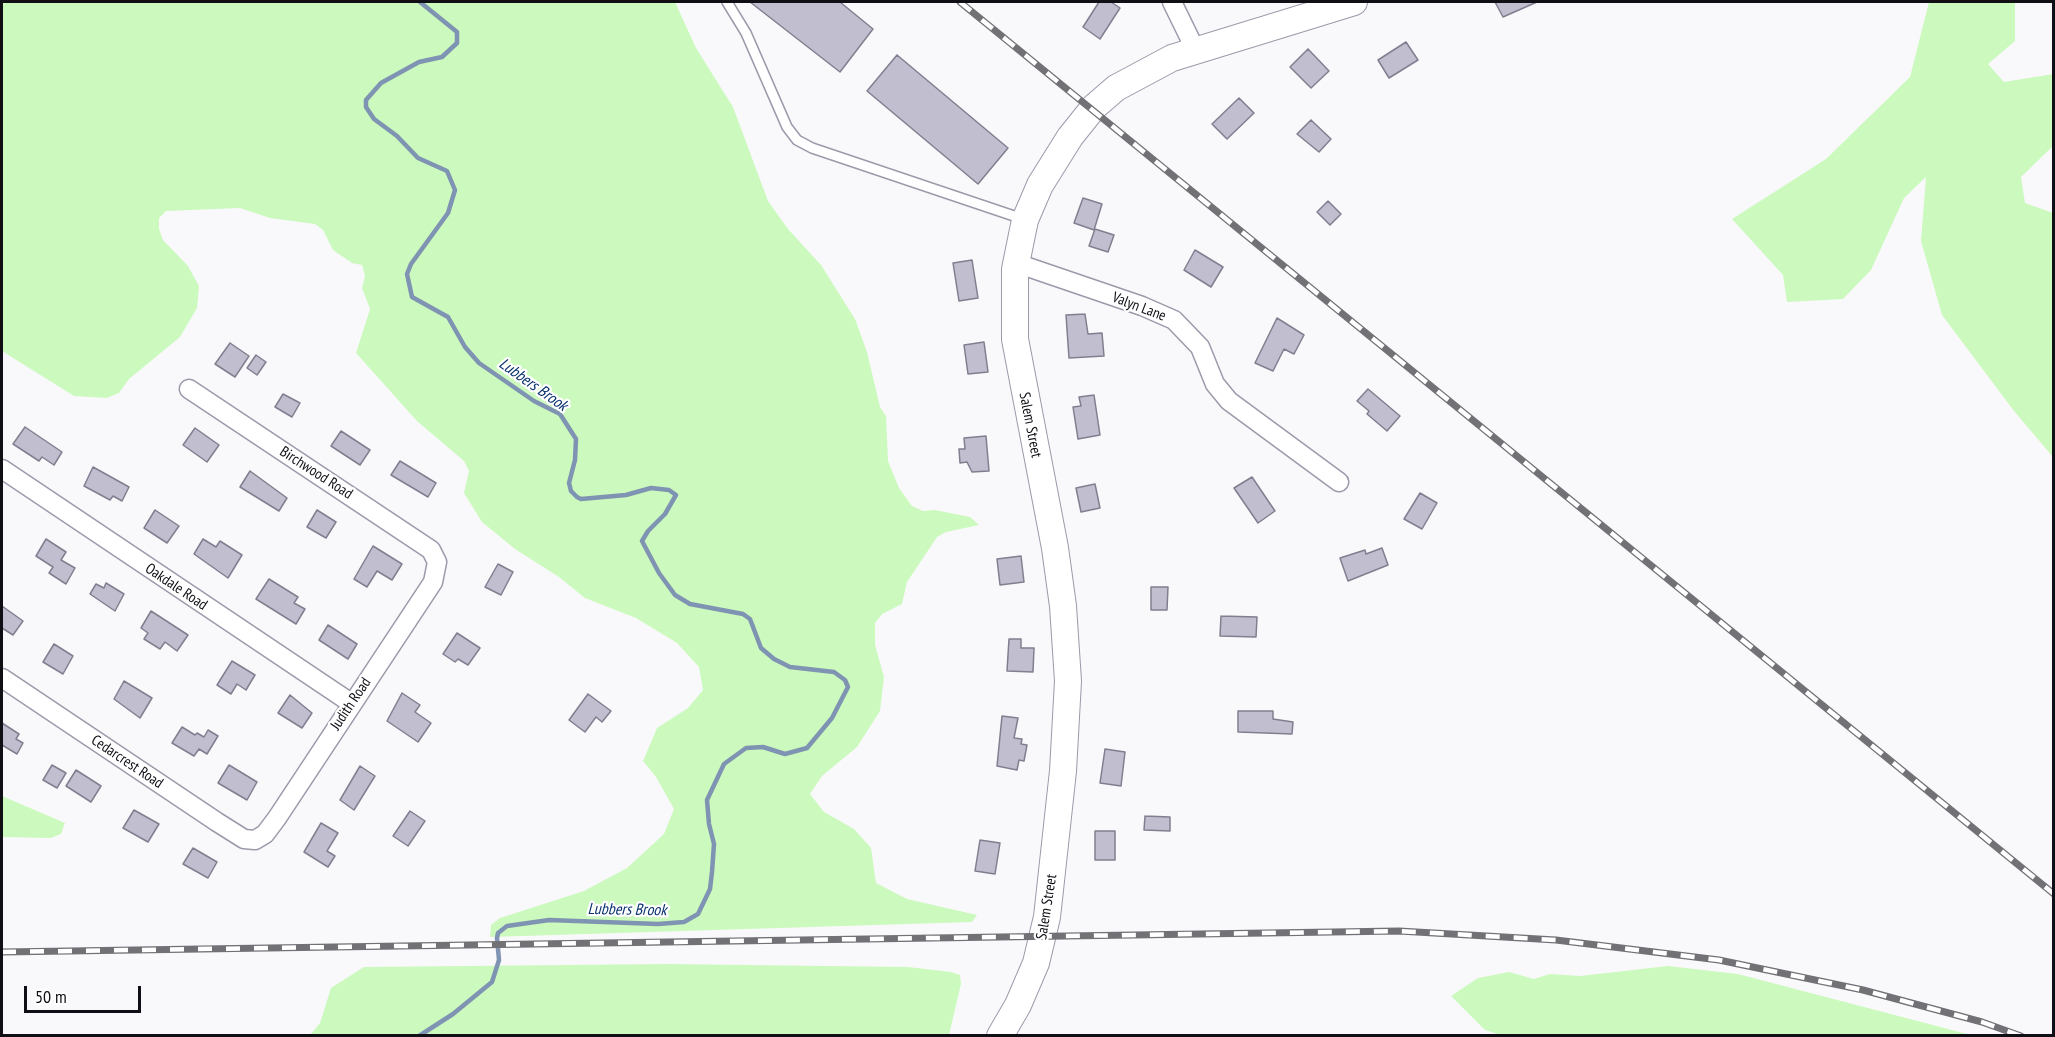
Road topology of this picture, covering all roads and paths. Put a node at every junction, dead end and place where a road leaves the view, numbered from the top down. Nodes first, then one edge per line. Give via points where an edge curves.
1 (727, 2) edge
2 (1173, 2) edge
3 (1354, 2) edge
4 (1195, 50) junction
5 (1025, 220) junction
6 (1016, 262) junction
7 (189, 389) dead end
8 (2, 469) edge
9 (1339, 482) dead end
10 (437, 562) joint
11 (2, 678) edge
12 (351, 703) junction
13 (255, 840) joint
14 (1000, 1035) edge

1 - 5 lane via 746,33 784,122 797,140
2 - 4 street
3 - 4 street, Salem Street
4 - 5 street, Salem Street via 1135,76 1099,101 1058,155
5 - 6 street, Salem Street
6 - 9 street, Valyn Lane via 1174,321 1200,347 1215,384 1229,401
6 - 14 street, Salem Street via 1014,317 1018,365 1055,548 1064,606 1068,681 1044,936 1022,996
7 - 10 street, Birchwood Road via 407,533 431,550
8 - 12 street, Oakdale Road
10 - 12 street, Judith Road via 433,582
11 - 13 street, Cedarcrest Road via 217,822 244,839
12 - 13 street, Judith Road via 277,818

